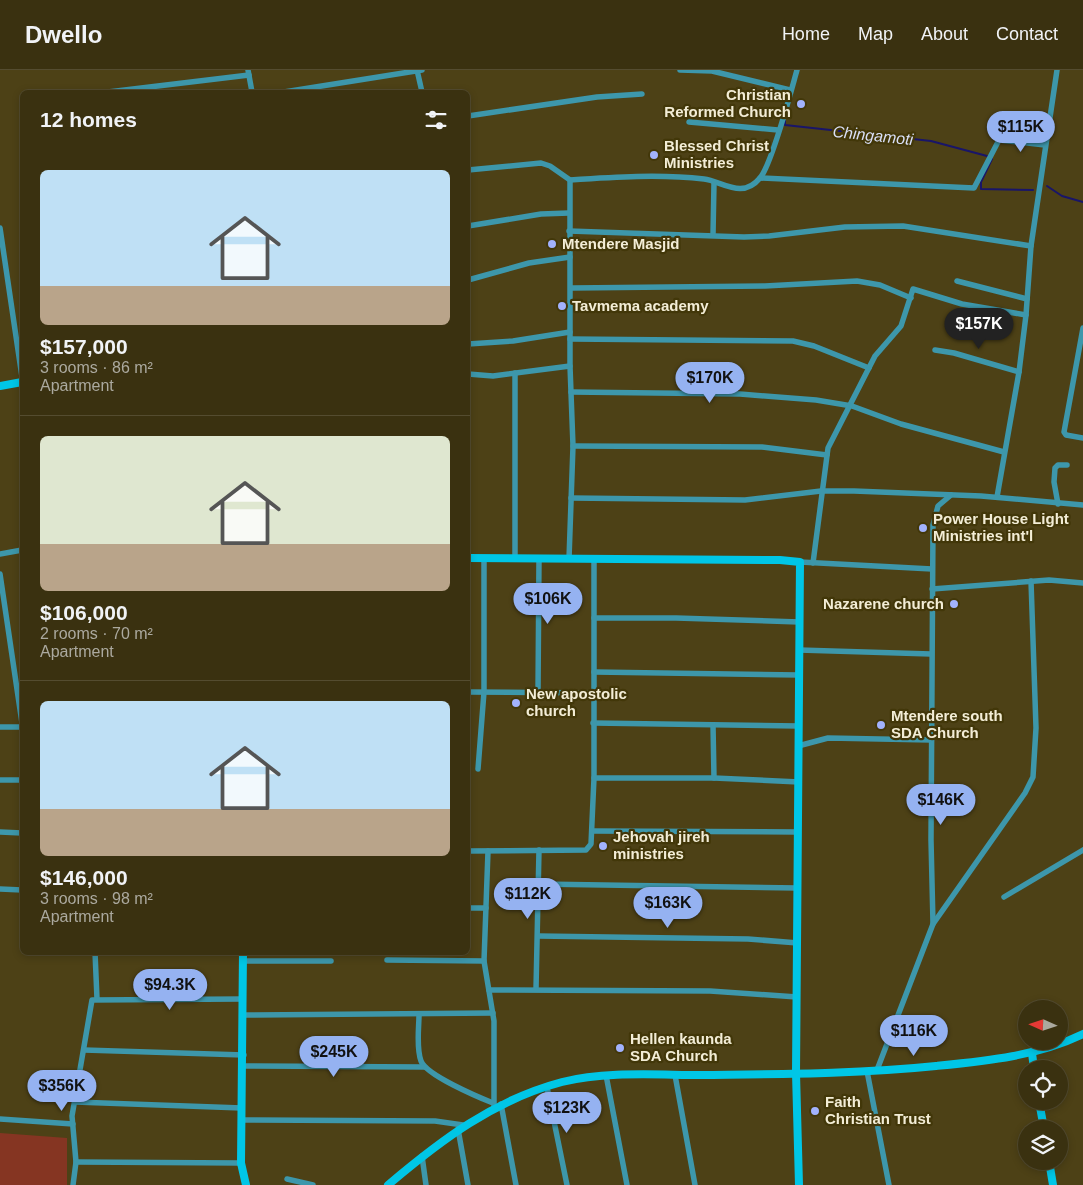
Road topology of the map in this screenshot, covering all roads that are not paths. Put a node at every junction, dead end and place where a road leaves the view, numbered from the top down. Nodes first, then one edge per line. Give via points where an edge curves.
1 (419, 70) edge
2 (680, 70) edge
3 (797, 70) edge
4 (1057, 70) edge
5 (248, 72) edge
6 (122, 90) edge
7 (252, 90) edge
8 (296, 90) edge
9 (422, 90) edge
10 (790, 90) junction
11 (642, 94) dead end
12 (470, 116) edge
13 (689, 122) dead end
14 (778, 130) junction
15 (1045, 145) junction
16 (470, 170) edge
17 (760, 178) junction
18 (570, 180) junction
19 (714, 183) junction
20 (569, 212) junction
21 (470, 226) edge
22 (0, 228) edge
23 (569, 231) junction
24 (713, 236) junction
25 (1031, 246) junction
26 (570, 257) junction
27 (470, 279) edge
28 (957, 281) dead end
29 (572, 288) junction
30 (911, 298) junction
31 (1027, 299) junction
32 (1026, 315) junction
33 (1083, 328) edge
34 (570, 336) junction
35 (470, 344) edge
36 (935, 350) dead end
37 (20, 363) edge
38 (570, 366) junction
39 (869, 368) junction
40 (1018, 372) junction
41 (515, 373) junction
42 (470, 374) edge
43 (20, 382) edge
44 (0, 386) edge
45 (571, 392) junction
46 (852, 406) junction
47 (1083, 438) edge
48 (572, 446) junction
49 (1004, 452) junction
50 (827, 455) junction
51 (1067, 466) dead end
52 (821, 490) junction
53 (951, 495) junction
54 (997, 497) junction
55 (571, 498) junction
56 (1058, 504) junction
57 (1083, 506) edge
58 (20, 550) edge
59 (0, 554) edge
60 (470, 558) edge
61 (484, 559) junction
62 (515, 559) junction
63 (539, 559) junction
64 (570, 559) junction
65 (594, 560) junction
66 (800, 562) junction
67 (813, 562) junction
68 (932, 569) junction
69 (0, 574) edge
70 (1032, 581) junction
71 (1083, 582) edge
72 (932, 589) junction
73 (594, 618) junction
74 (799, 622) junction
75 (799, 650) junction
76 (931, 654) junction
77 (594, 672) junction
78 (799, 675) junction
79 (470, 692) edge
80 (484, 692) junction
81 (538, 692) junction
82 (594, 692) junction
83 (20, 709) edge
84 (593, 723) junction
85 (713, 725) junction
86 (799, 726) junction
87 (0, 727) edge
88 (20, 727) edge
89 (931, 740) junction
90 (798, 746) junction
91 (478, 769) dead end
92 (594, 778) junction
93 (714, 778) junction
94 (0, 780) edge
95 (20, 780) edge
96 (799, 782) junction
97 (592, 831) junction
98 (0, 832) edge
99 (798, 832) junction
100 (20, 833) edge
101 (539, 850) junction
102 (470, 851) edge
103 (488, 851) junction
104 (1081, 851) edge
105 (1083, 859) edge
106 (539, 884) junction
107 (798, 888) junction
108 (0, 890) edge
109 (20, 890) edge
110 (1004, 897) dead end
111 (470, 908) edge
112 (486, 908) junction
113 (933, 924) junction
114 (538, 936) junction
115 (798, 943) junction
116 (95, 955) edge
117 (243, 957) edge
118 (386, 960) dead end
119 (331, 961) dead end
120 (484, 961) junction
121 (536, 989) junction
122 (489, 990) junction
123 (797, 997) junction
124 (97, 999) junction
125 (243, 999) junction
126 (493, 1013) junction
127 (419, 1014) junction
128 (243, 1015) junction
129 (1083, 1034) edge
130 (84, 1050) junction
131 (1032, 1053) junction
132 (244, 1055) junction
133 (1033, 1060) edge
134 (243, 1066) junction
135 (424, 1067) junction
136 (877, 1070) junction
137 (867, 1071) junction
138 (796, 1073) junction
139 (676, 1075) junction
140 (606, 1076) junction
141 (547, 1087) junction
142 (75, 1102) junction
143 (496, 1105) junction
144 (242, 1108) junction
145 (0, 1118) edge
146 (242, 1120) junction
147 (73, 1124) junction
148 (461, 1127) junction
149 (422, 1156) junction
150 (76, 1162) junction
151 (241, 1163) junction
152 (1050, 1170) edge
153 (287, 1179) dead end
154 (73, 1185) edge
155 (246, 1185) edge
156 (313, 1185) edge
157 (388, 1185) edge
158 (426, 1185) edge
159 (468, 1185) edge
160 (516, 1185) edge
161 (567, 1185) edge
162 (627, 1185) edge
163 (695, 1185) edge
164 (799, 1185) edge
165 (889, 1185) edge
166 (1053, 1185) edge

1 - 8 street
1 - 9 street
2 - 10 street via 712,72
3 - 10 street
4 - 15 street
5 - 6 street
5 - 7 street
10 - 14 street
11 - 12 street via 588,98
13 - 14 street
14 - 17 street
15 - 17 street via 999,140 974,188
15 - 25 street
16 - 18 street via 541,163
17 - 19 street via 742,188
18 - 19 street via 658,178 704,179
18 - 20 street
19 - 24 street
20 - 21 street
20 - 23 street
22 - 37 street
23 - 24 street
23 - 26 street
24 - 25 street via 769,236 902,226
25 - 31 street
26 - 27 street via 529,263
26 - 29 street
28 - 31 street
29 - 30 street via 766,286 857,281 880,285
29 - 34 street
30 - 32 street via 913,288 916,288 962,304
30 - 39 street via 901,326 881,347
31 - 32 street
32 - 40 street
33 - 47 street via 1064,432
34 - 35 street
34 - 38 street
34 - 39 street via 793,342 814,346
36 - 40 street via 960,354
38 - 41 street
38 - 45 street
39 - 46 street
40 - 49 street
41 - 42 street via 486,377
41 - 62 street
43 - 44 main road
45 - 46 street via 740,394
45 - 48 street
46 - 49 street via 901,424
46 - 50 street
48 - 50 street via 762,448
48 - 55 street
49 - 54 street
50 - 52 street
51 - 56 street via 1055,468
52 - 53 street
52 - 55 street via 745,500
52 - 67 street
53 - 54 street
53 - 68 street via 940,502 936,511
54 - 56 street
55 - 64 street
56 - 57 street
58 - 59 street
60 - 61 main road
61 - 62 main road
61 - 80 street
62 - 63 main road
63 - 64 main road
63 - 81 street
64 - 65 main road
65 - 66 main road
65 - 73 street
66 - 67 street
66 - 74 main road
67 - 68 street
68 - 72 street
69 - 83 street
70 - 71 street
70 - 72 street
70 - 113 street via 1036,728 1033,777
72 - 76 street
73 - 74 street
73 - 77 street
74 - 75 main road
75 - 76 street
75 - 78 main road
76 - 89 street
77 - 78 street
77 - 82 street
78 - 86 main road
79 - 80 street
80 - 81 street
80 - 91 street
81 - 82 street
82 - 84 street
84 - 85 street
84 - 92 street
85 - 86 street
85 - 93 street
86 - 90 main road
87 - 88 street
89 - 90 street via 828,738
89 - 113 street
90 - 96 main road
92 - 93 street
92 - 97 street
93 - 96 street
94 - 95 street
96 - 99 main road
97 - 99 street
97 - 101 street via 591,844 586,850
98 - 100 street
99 - 107 main road
101 - 103 street
101 - 106 street
102 - 103 street
103 - 112 street
104 - 105 street
104 - 110 street
106 - 107 street
106 - 114 street
107 - 115 main road
108 - 109 street
111 - 112 street
112 - 120 street
113 - 136 street
114 - 115 street via 748,939
114 - 121 street
115 - 123 main road
116 - 124 street
117 - 119 street
117 - 125 main road
118 - 120 street
120 - 122 street
121 - 122 street
121 - 123 street via 710,990
122 - 126 street
123 - 138 main road
124 - 125 street
124 - 130 street via 90,1003
125 - 128 main road
126 - 127 street
126 - 143 street
127 - 128 street
127 - 135 street via 420,1057
128 - 132 main road
129 - 131 main road via 1064,1044
130 - 132 street
130 - 142 street
131 - 133 main road
131 - 136 main road
132 - 134 main road
134 - 135 street
134 - 144 main road
135 - 143 street
136 - 137 main road
137 - 138 main road
137 - 165 street
138 - 139 main road
138 - 164 main road
139 - 140 main road
139 - 163 street
140 - 141 main road
140 - 162 street
141 - 143 main road
141 - 161 street
142 - 144 street
142 - 147 street
143 - 148 main road
143 - 160 street
144 - 146 main road
145 - 147 street
146 - 148 street via 435,1121
146 - 151 main road
147 - 150 street
148 - 149 main road
148 - 159 street
149 - 157 main road
149 - 158 street
150 - 151 street
150 - 154 street
151 - 155 main road
152 - 166 main road
153 - 156 street

